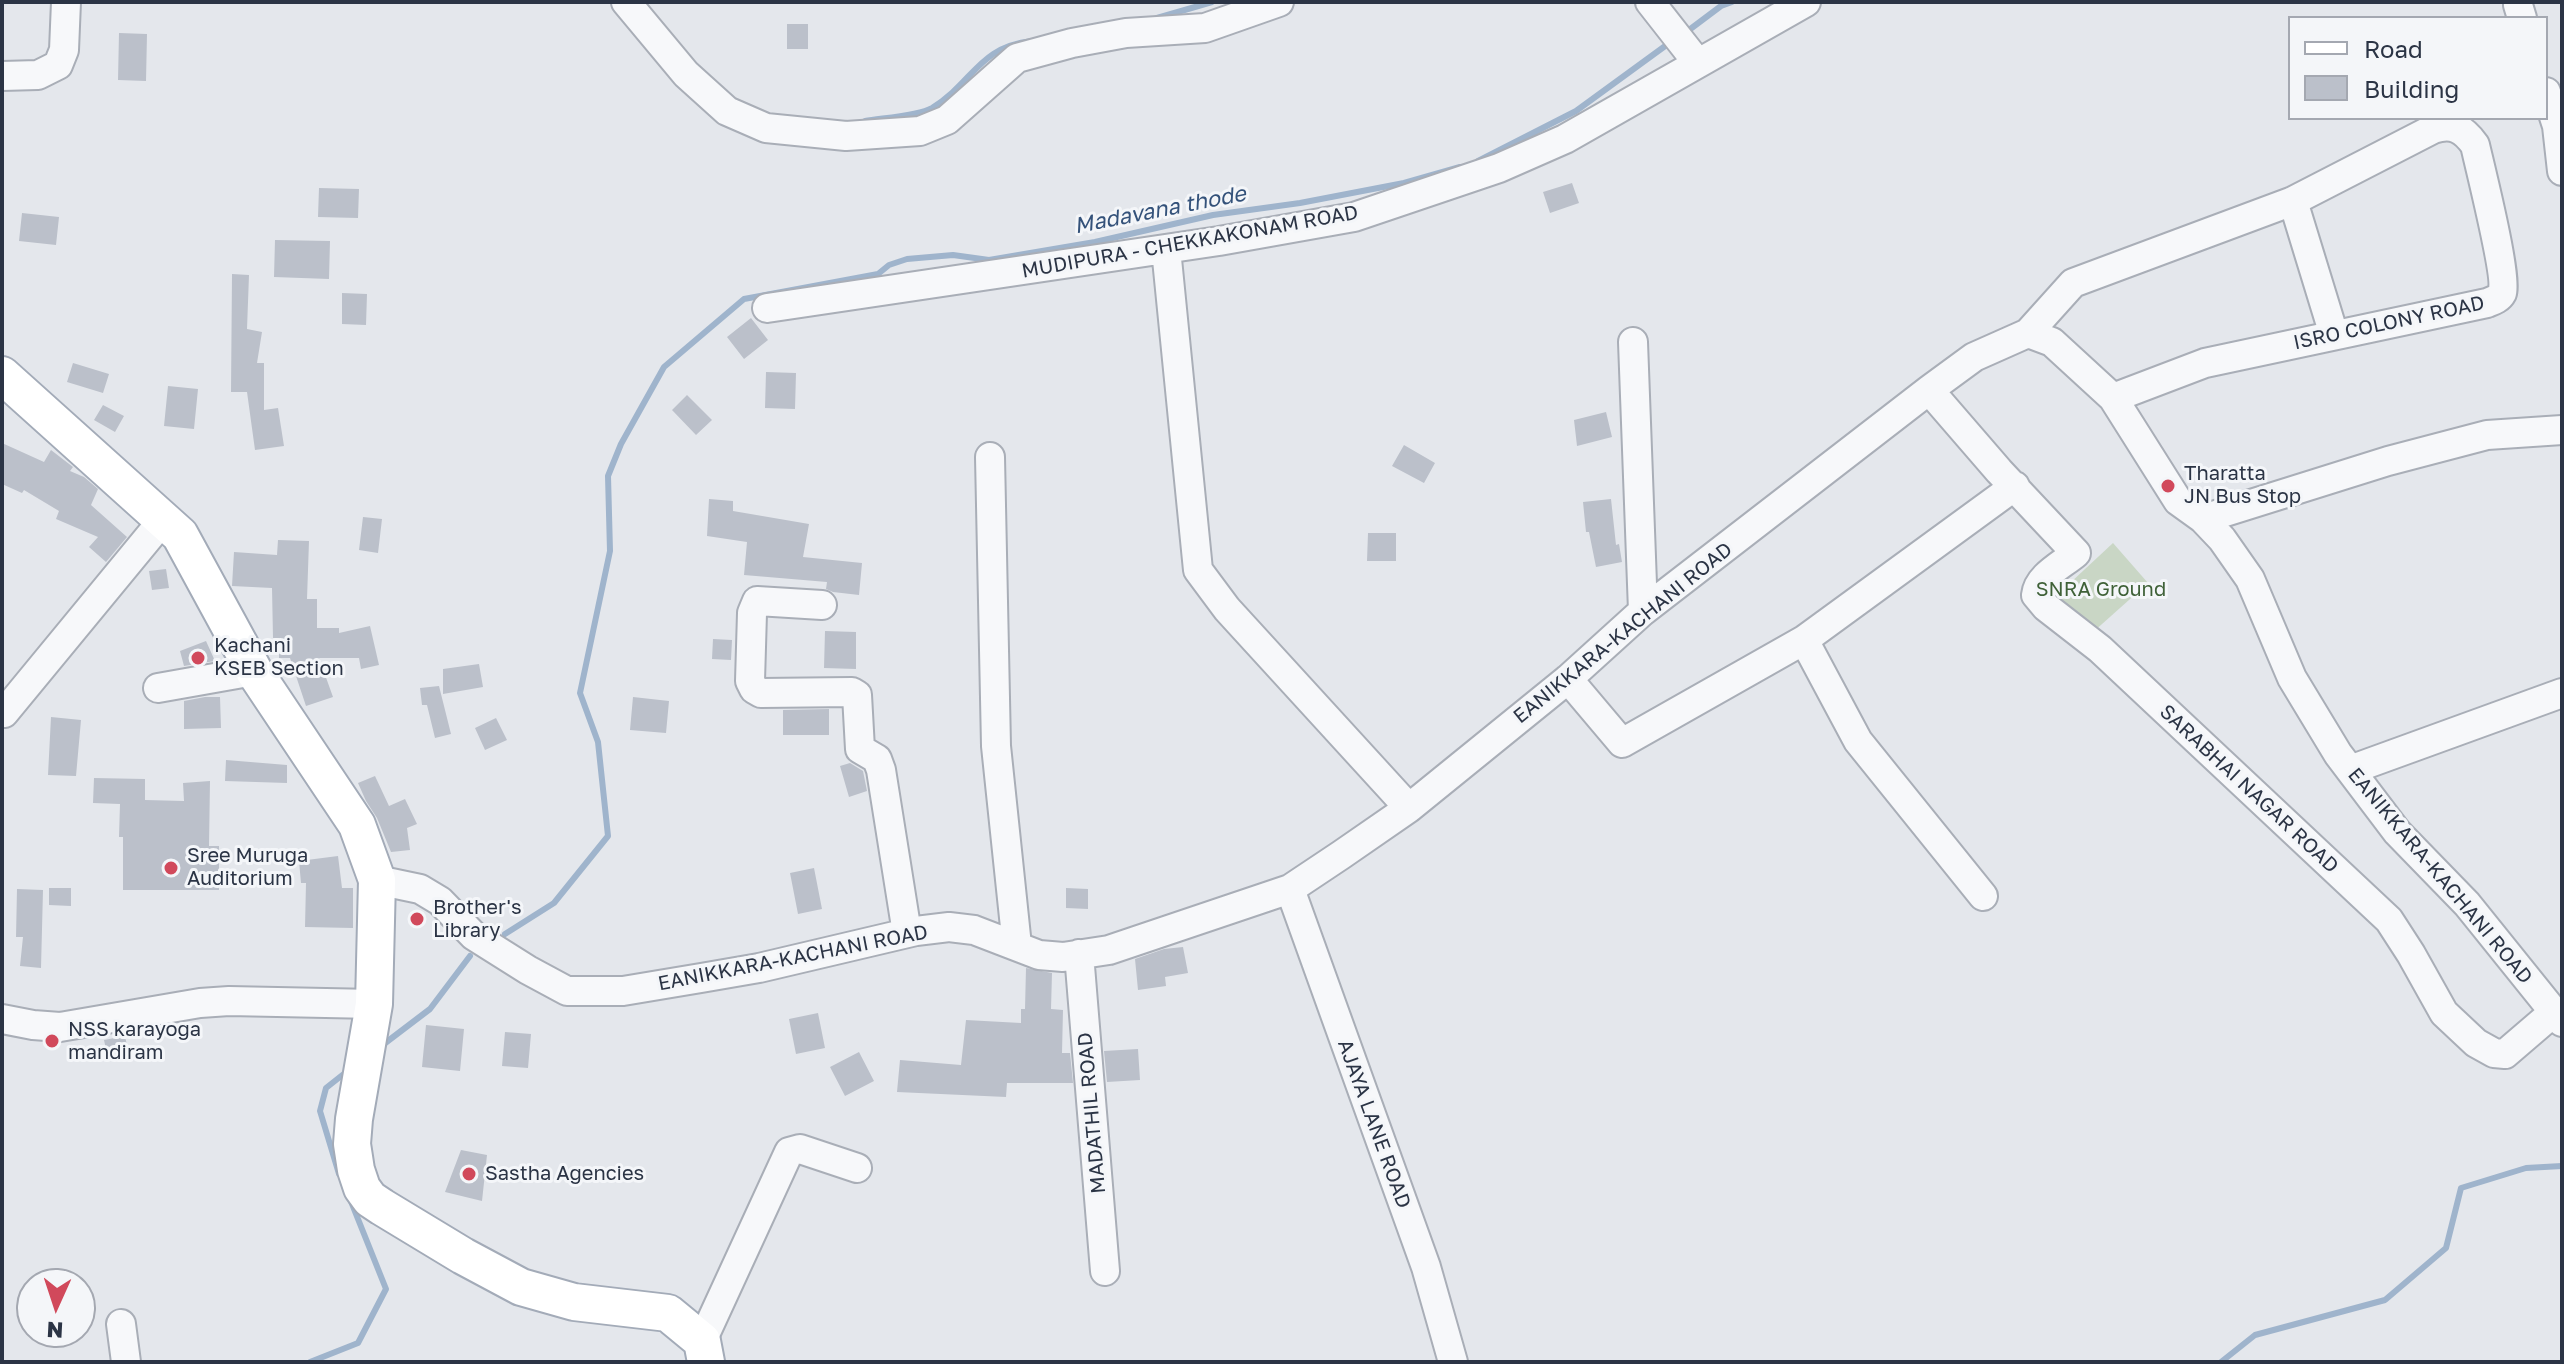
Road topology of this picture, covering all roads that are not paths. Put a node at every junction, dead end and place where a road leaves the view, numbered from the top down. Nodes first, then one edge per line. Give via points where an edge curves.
1 (66, 2) edge
2 (626, 2) edge
3 (1279, 2) edge
4 (1650, 2) edge
5 (1806, 2) edge
6 (1697, 62) junction
7 (2, 76) edge
8 (2548, 98) edge
9 (2562, 171) edge
10 (2293, 201) junction
11 (1166, 249) junction
12 (767, 308) dead end
13 (2028, 333) junction
14 (2334, 335) junction
15 (1633, 342) dead end
16 (2, 375) edge
17 (1929, 390) junction
18 (2113, 398) junction
19 (2562, 430) edge
20 (990, 457) dead end
21 (2015, 486) junction
22 (2203, 519) junction
23 (163, 520) junction
24 (822, 605) dead end
25 (1643, 611) junction
26 (1804, 640) junction
27 (254, 671) junction
28 (1568, 679) junction
29 (158, 688) dead end
30 (2562, 693) edge
31 (4, 713) edge
32 (2350, 770) junction
33 (1409, 808) junction
34 (377, 880) junction
35 (1290, 889) junction
36 (1983, 896) dead end
37 (907, 933) junction
38 (1017, 946) junction
39 (1079, 954) junction
40 (374, 1004) junction
41 (2558, 1017) edge
42 (2, 1019) edge
43 (857, 1168) dead end
44 (1105, 1271) dead end
45 (121, 1324) dead end
46 (704, 1352) edge
47 (126, 1362) edge
48 (1453, 1362) edge

1 - 7 street via 64,50 58,65 38,75
2 - 3 street via 686,74 727,111 766,128 846,136 920,131 947,120 1017,58 1126,33 1205,28
4 - 6 street
5 - 6 street, MUDIPURA - CHEKKAKONAM ROAD
6 - 11 street, MUDIPURA - CHEKKAKONAM ROAD via 1565,139 1499,168 1354,217
8 - 9 street
10 - 13 street, ISRO COLONY ROAD via 2073,283
10 - 14 street
10 - 14 street, ISRO COLONY ROAD via 2433,129 2455,126 2475,145 2497,243 2502,294 2487,303
11 - 12 street, MUDIPURA - CHEKKAKONAM ROAD
11 - 33 street via 1198,570 1227,609
13 - 17 street, EANIKKARA-KACHANI ROAD via 1974,357
13 - 18 street, EANIKKARA-KACHANI ROAD via 2052,342
14 - 18 street, ISRO COLONY ROAD via 2205,363
15 - 25 street
16 - 23 main road
17 - 21 street, SARABHAI NAGAR ROAD
17 - 25 street, EANIKKARA-KACHANI ROAD
18 - 22 street, EANIKKARA-KACHANI ROAD via 2178,501
19 - 22 street via 2487,435
20 - 38 street via 996,746
21 - 26 street
21 - 41 street, SARABHAI NAGAR ROAD via 2076,553 2042,580 2036,595 2389,920 2444,1013 2476,1043 2505,1054
22 - 32 street, EANIKKARA-KACHANI ROAD via 2250,579 2292,678
23 - 27 main road via 180,535
23 - 31 street
24 - 37 street via 757,601 750,681 761,693 857,695 860,749 877,759 881,770
25 - 28 street, EANIKKARA-KACHANI ROAD
26 - 28 street via 1622,743
26 - 36 street via 1858,741
27 - 29 street
27 - 34 main road via 357,825
28 - 33 street, EANIKKARA-KACHANI ROAD
30 - 32 street
32 - 41 street, EANIKKARA-KACHANI ROAD
33 - 35 street, EANIKKARA-KACHANI ROAD
34 - 37 street, EANIKKARA-KACHANI ROAD via 420,889 440,901 474,936 567,991 623,991 701,978
34 - 40 main road
35 - 39 street, EANIKKARA-KACHANI ROAD via 1109,950
35 - 48 street, AJAYA LANE ROAD via 1426,1267
37 - 38 street, EANIKKARA-KACHANI ROAD via 949,927
38 - 39 street, EANIKKARA-KACHANI ROAD via 1039,955
39 - 44 street, MADATHIL ROAD
40 - 42 street via 200,1003 60,1027
40 - 46 main road via 352,1144 356,1170 370,1199 521,1287 574,1302 668,1313
43 - 46 street via 800,1149 789,1152
45 - 47 street

